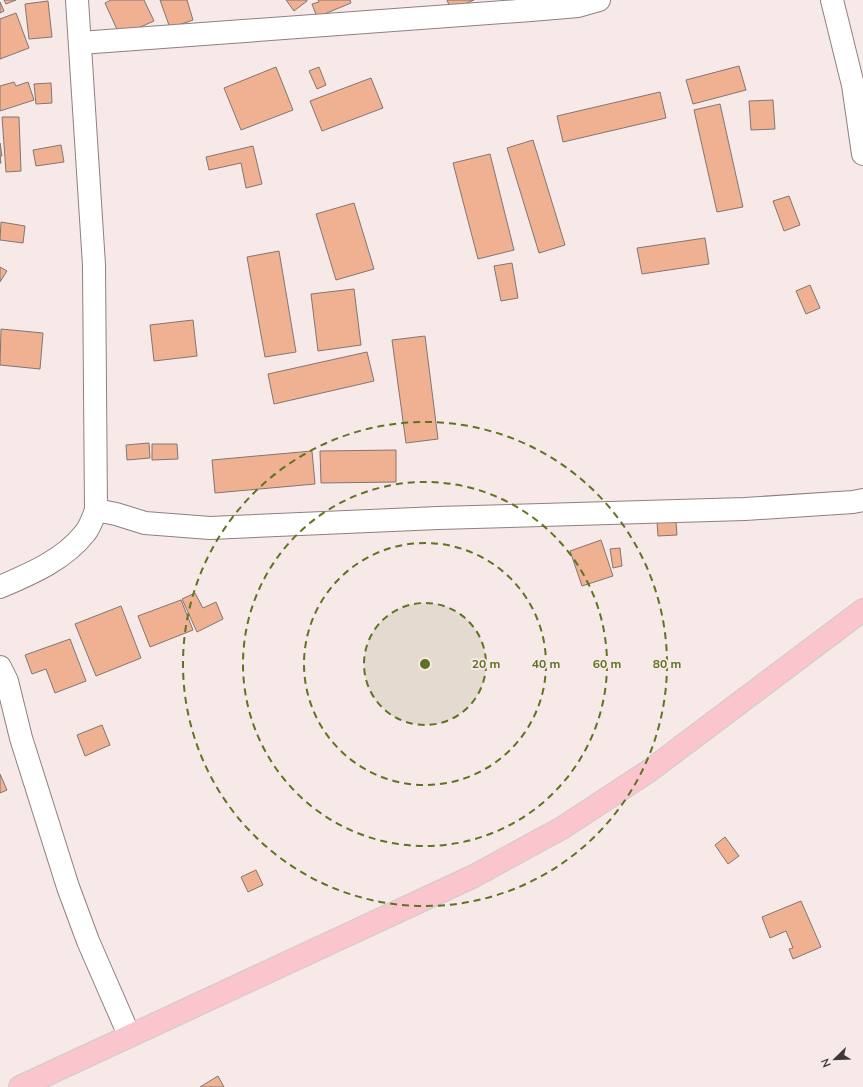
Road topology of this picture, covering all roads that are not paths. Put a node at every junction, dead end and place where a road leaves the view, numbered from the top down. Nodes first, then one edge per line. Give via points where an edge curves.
1 (77, 0) edge
2 (599, 0) edge
3 (832, 0) edge
4 (530, 5) edge
5 (80, 43) junction
6 (858, 85) edge
7 (863, 154) edge
8 (863, 500) edge
9 (96, 510) junction
10 (0, 587) edge
11 (863, 610) edge
12 (0, 667) edge
13 (129, 1036) junction
14 (20, 1087) edge

1 - 5 street
2 - 4 street via 578,6
3 - 6 street
4 - 5 street
5 - 9 street via 94,265
6 - 7 street
8 - 9 street via 744,509 210,528 145,523
9 - 10 street via 86,532 68,550 36,571
11 - 13 main road via 649,771 562,828 474,876
12 - 13 street via 7,681 21,738 68,887
13 - 14 main road

